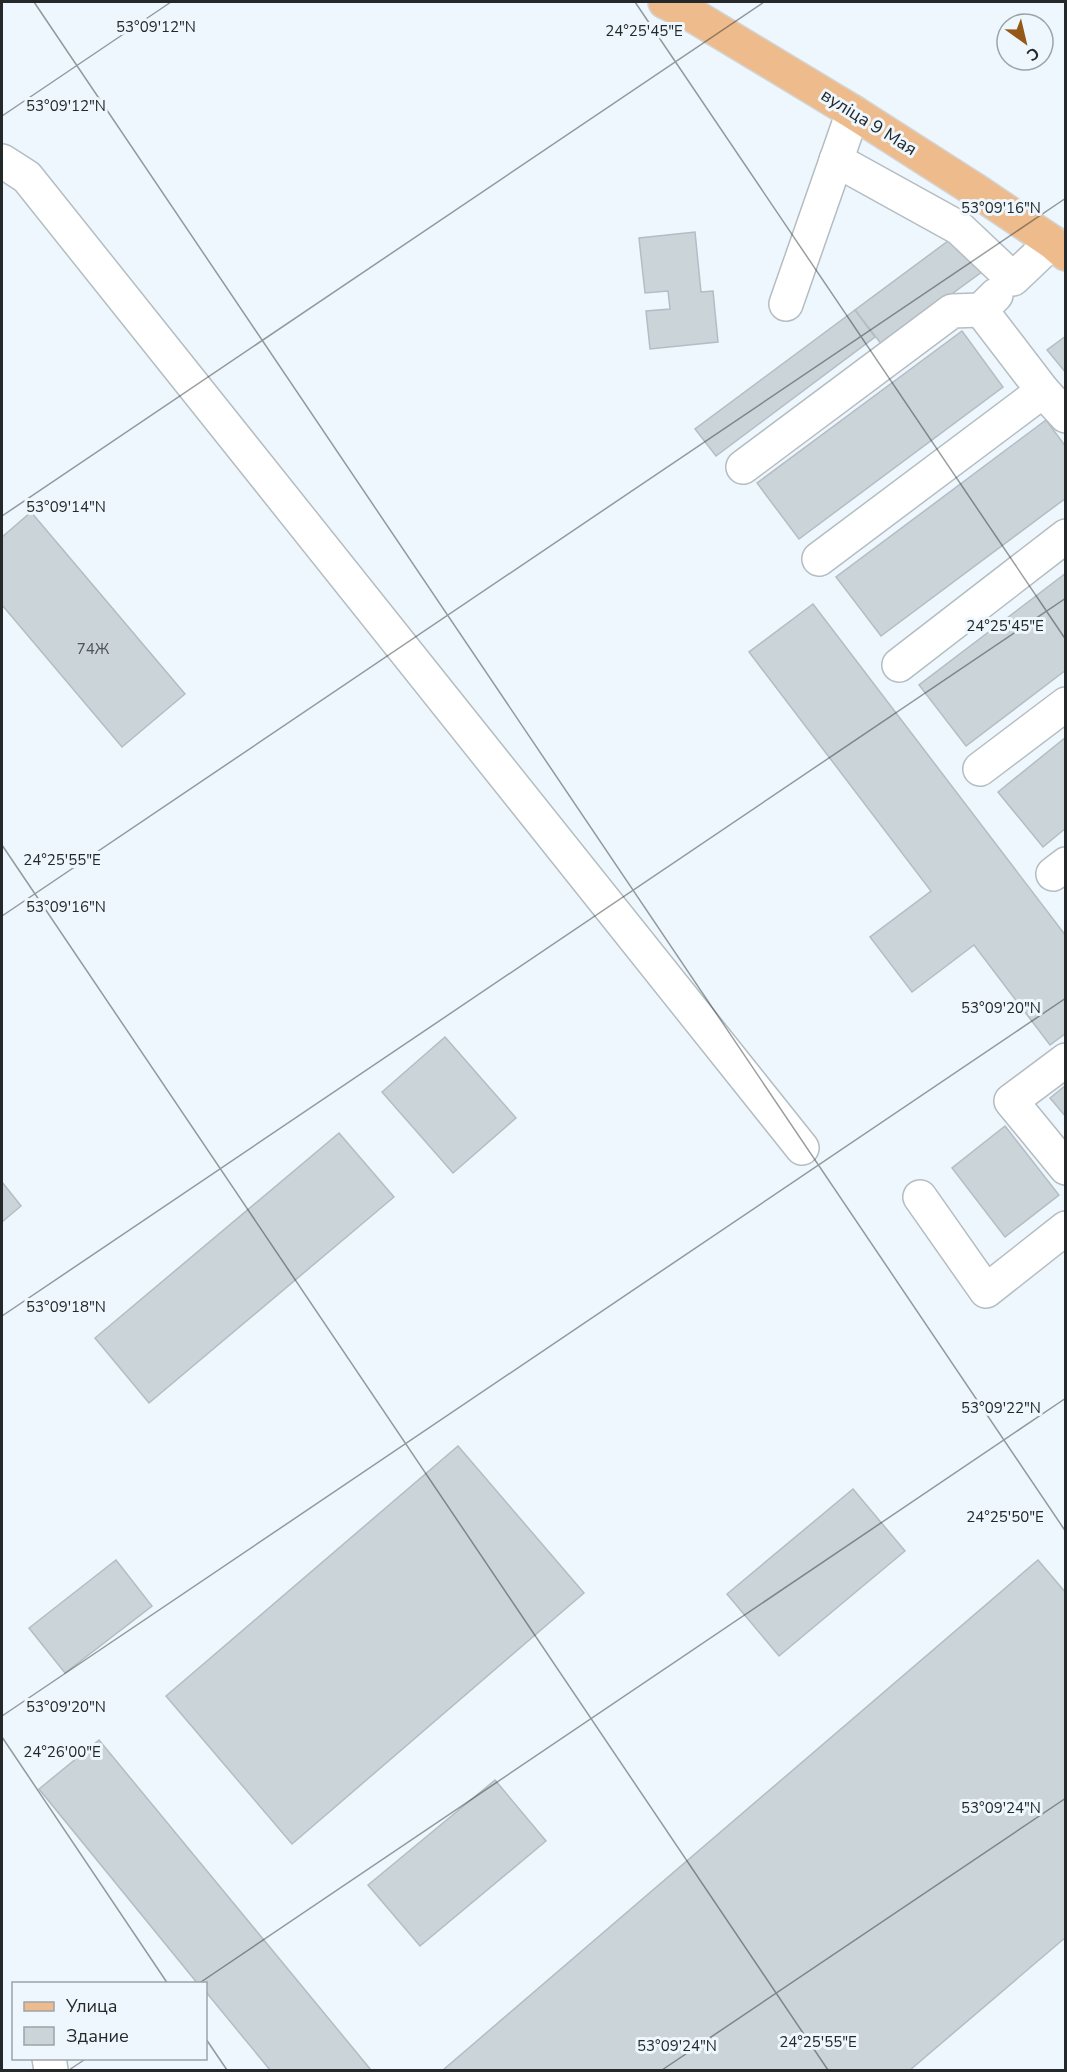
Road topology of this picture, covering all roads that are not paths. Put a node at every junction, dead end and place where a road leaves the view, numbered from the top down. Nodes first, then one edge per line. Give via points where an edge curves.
1 (665, 2) edge
2 (853, 112) junction
3 (836, 160) junction
4 (2, 161) edge
5 (1059, 248) edge
6 (1013, 279) junction
7 (786, 304) dead end
8 (981, 310) junction
9 (1043, 391) junction
10 (1065, 416) edge
11 (743, 467) dead end
12 (1065, 536) edge
13 (819, 559) dead end
14 (899, 665) dead end
15 (1065, 704) edge
16 (980, 769) dead end
17 (1065, 1059) edge
18 (802, 1148) dead end
19 (1065, 1168) edge
20 (920, 1197) dead end
21 (1065, 1228) edge

1 - 2 main road, вуліца 9 Мая
2 - 3 lane
2 - 5 main road, вуліца 9 Мая
3 - 6 lane via 959,228
3 - 7 lane
4 - 18 lane via 27,177
5 - 6 lane
6 - 8 lane
8 - 9 lane
8 - 11 lane via 952,311
9 - 10 lane
9 - 13 lane
12 - 14 lane
15 - 16 lane
17 - 19 lane via 1011,1101
20 - 21 lane via 986,1291

